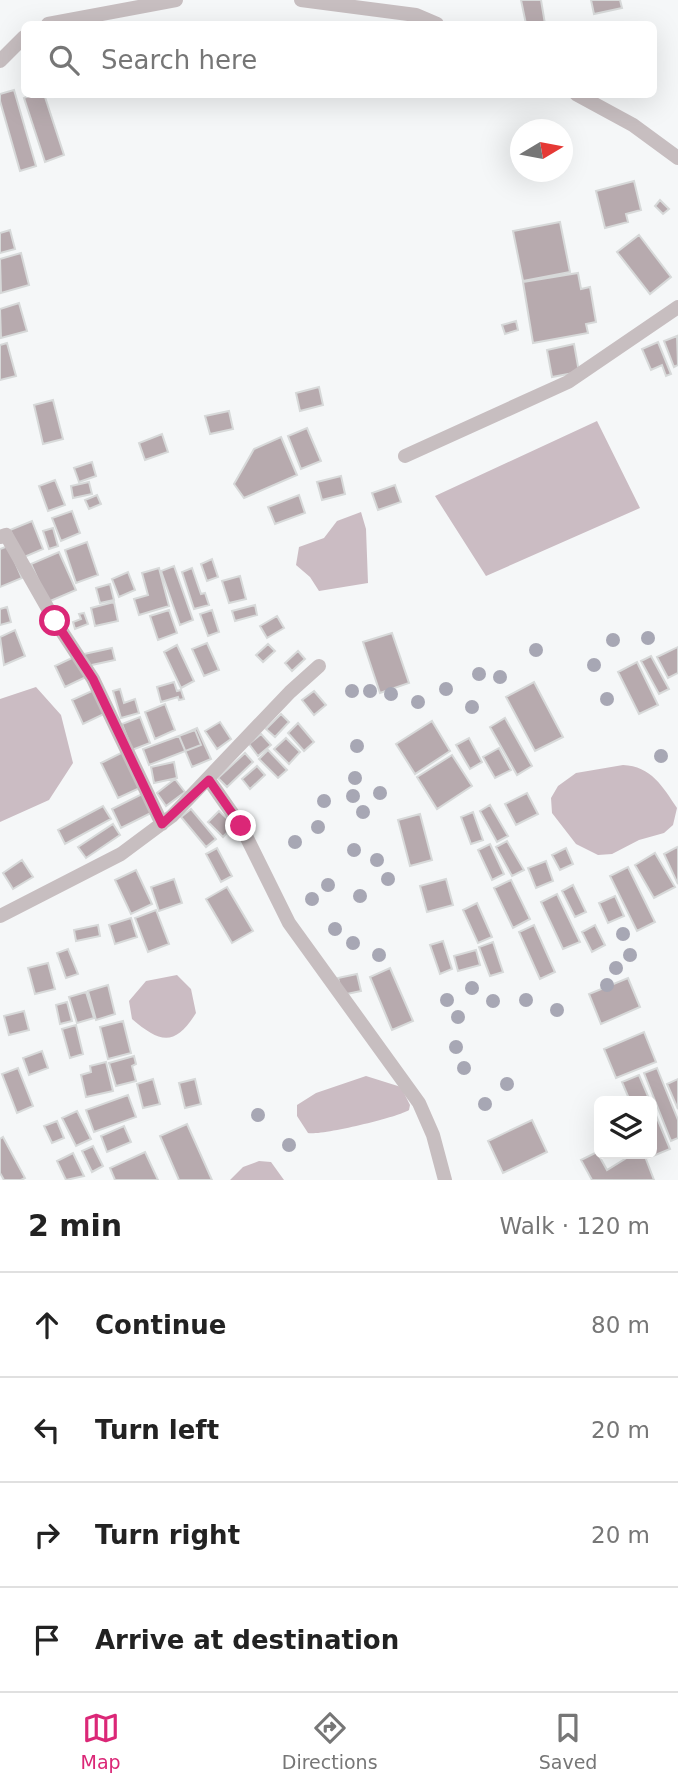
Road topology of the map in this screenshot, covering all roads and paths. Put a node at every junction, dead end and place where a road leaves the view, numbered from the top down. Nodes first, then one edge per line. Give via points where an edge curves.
1 (176, 0) edge
2 (301, 0) edge
3 (64, 21) edge
4 (430, 21) edge
5 (21, 40) edge
6 (0, 61) edge
7 (583, 98) edge
8 (678, 158) edge
9 (678, 307) edge
10 (405, 456) dead end
11 (0, 537) edge
12 (319, 666) dead end
13 (209, 780) junction
14 (162, 824) junction
15 (0, 916) edge
16 (444, 1180) edge

1 - 3 street
2 - 4 street via 416,15
5 - 6 street
7 - 8 street via 633,125
9 - 10 street via 568,382
11 - 14 street via 6,535 93,679
12 - 13 street via 289,692
13 - 14 street
13 - 16 street via 241,826 289,923 419,1103
14 - 15 street via 121,854

